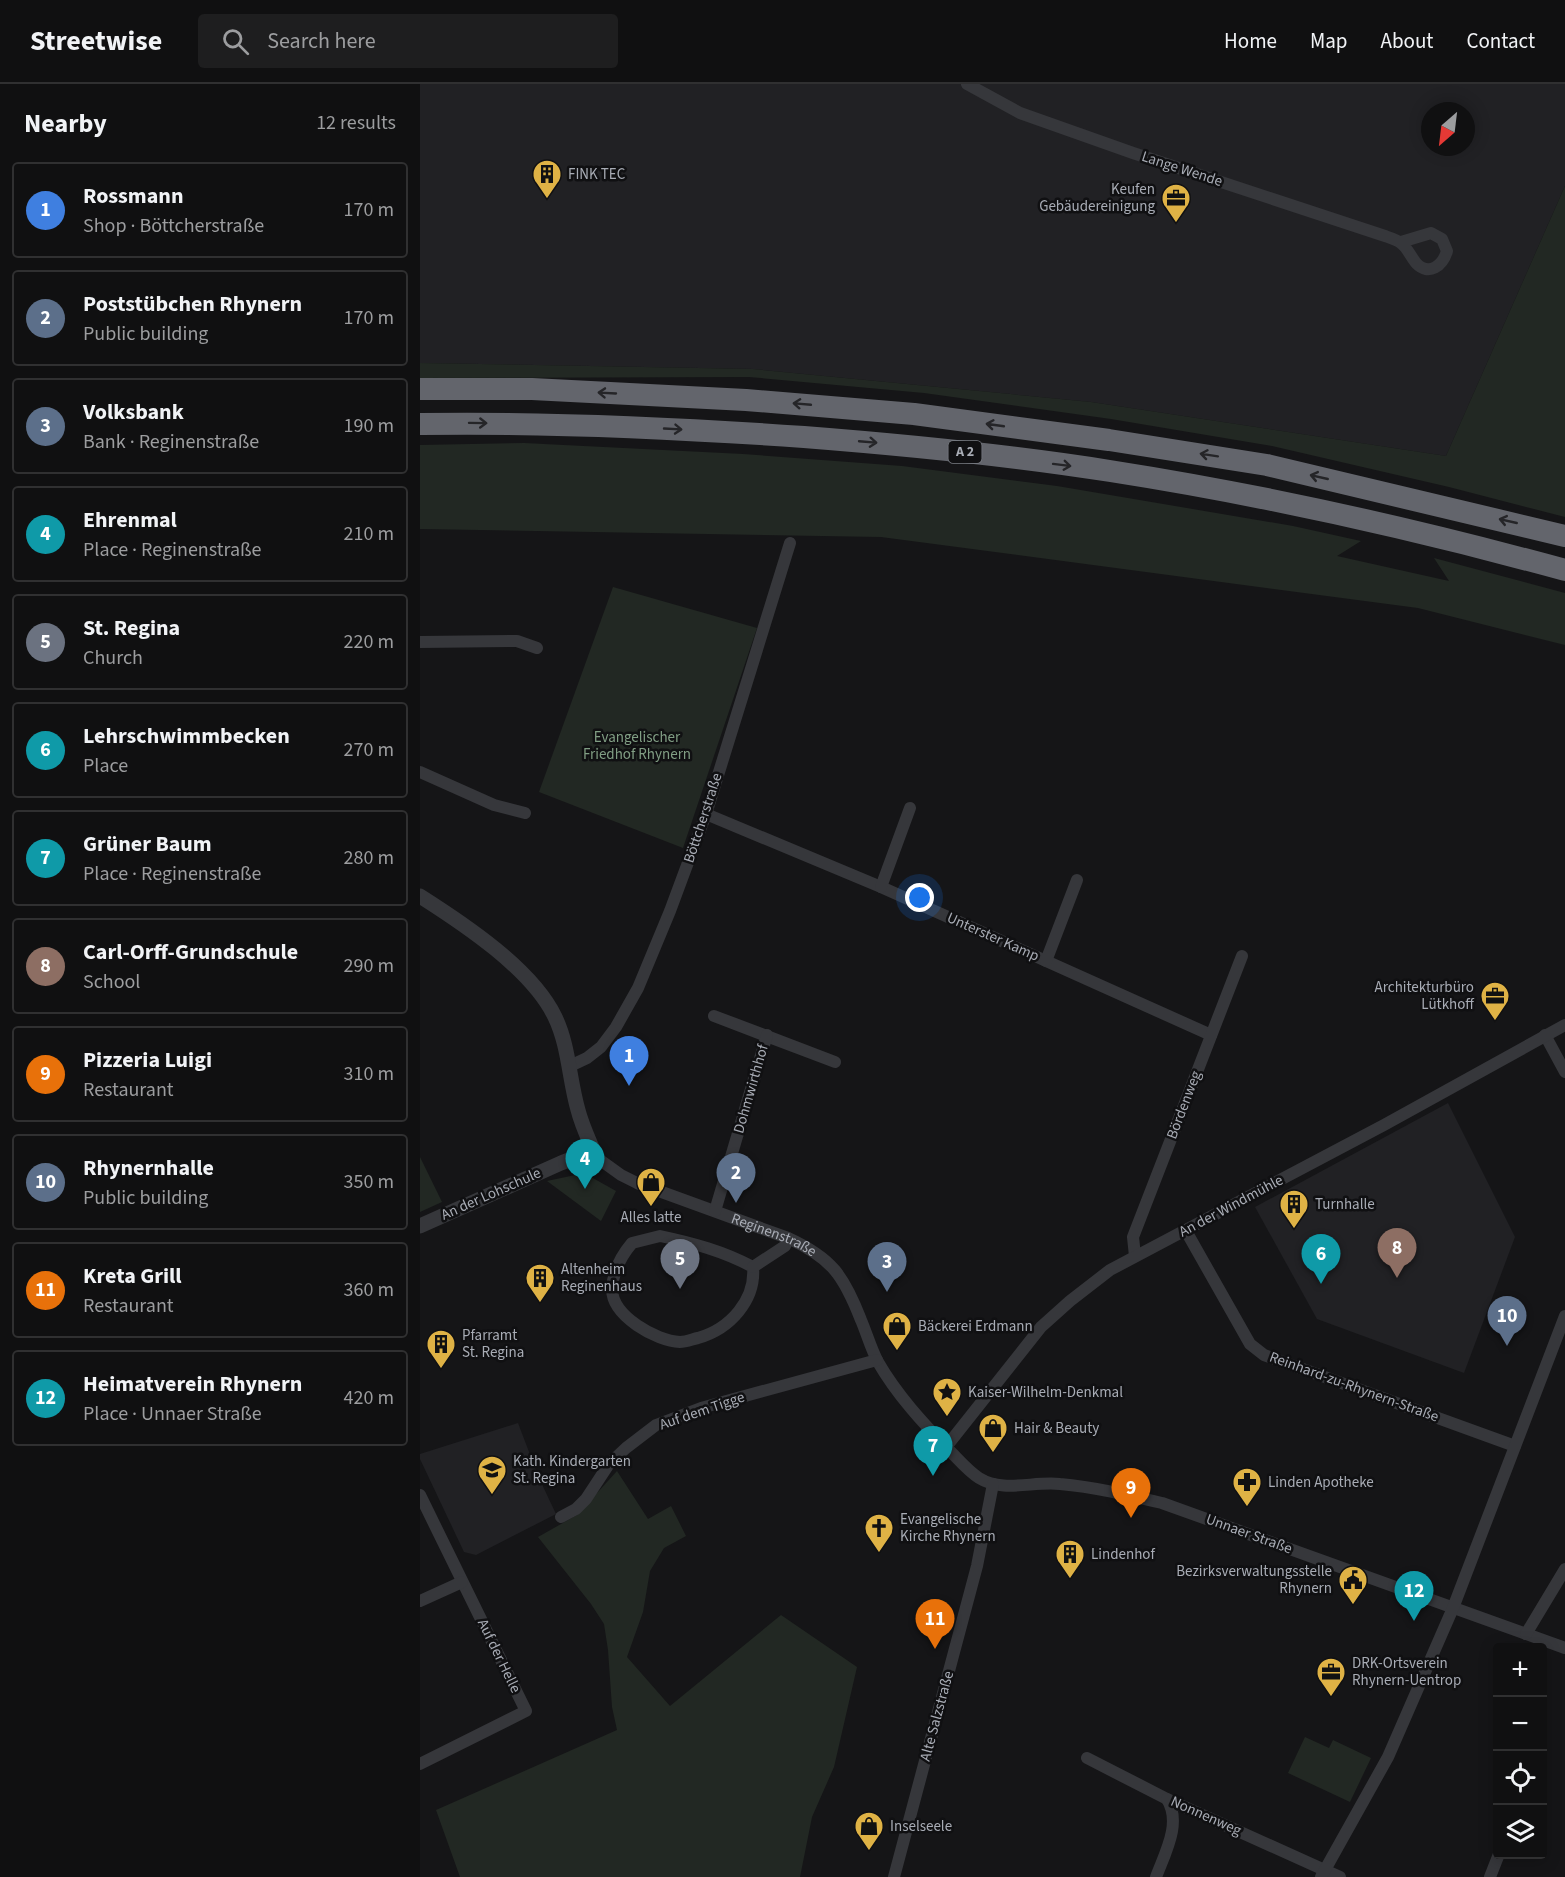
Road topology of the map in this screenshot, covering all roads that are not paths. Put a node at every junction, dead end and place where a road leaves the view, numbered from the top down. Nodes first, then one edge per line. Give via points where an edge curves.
1 (967, 84) edge
2 (1401, 242) dead end
3 (420, 389) edge
4 (420, 424) edge
5 (1565, 536) edge
6 (790, 543) dead end
7 (1565, 570) edge
8 (420, 642) edge
9 (537, 648) dead end
10 (420, 772) edge
11 (910, 808) dead end
12 (525, 813) dead end
13 (706, 814) junction
14 (1077, 880) dead end
15 (881, 887) junction
16 (420, 896) edge
17 (1242, 956) dead end
18 (1046, 961) junction
19 (714, 1016) dead end
20 (1565, 1024) edge
21 (767, 1035) junction
22 (1211, 1035) junction
23 (1545, 1035) junction
24 (835, 1062) dead end
25 (570, 1066) junction
26 (1565, 1072) edge
27 (596, 1157) junction
28 (715, 1211) junction
29 (420, 1226) edge
30 (1186, 1231) junction
31 (788, 1238) junction
32 (1135, 1257) junction
33 (753, 1267) junction
34 (1565, 1316) edge
35 (877, 1360) junction
36 (1515, 1446) junction
37 (946, 1447) junction
38 (993, 1484) junction
39 (420, 1495) edge
40 (561, 1517) dead end
41 (1565, 1569) edge
42 (462, 1582) junction
43 (420, 1601) edge
44 (1453, 1608) junction
45 (1526, 1634) junction
46 (1565, 1648) edge
47 (1087, 1758) dead end
48 (420, 1764) edge
49 (1167, 1799) junction
50 (1496, 1859) edge
51 (1324, 1873) edge
52 (894, 1877) edge
53 (1156, 1877) edge
54 (1340, 1877) edge
55 (1490, 1877) edge

1 - 2 street, Lange Wende via 1020,113
5 -> 3 highway, A 2 via 1267,465 914,414 544,389
4 -> 7 highway, A 2 via 607,425 919,446 1110,471 1317,509
6 - 13 street, Böttcherstraße
8 - 9 street via 517,641
10 - 12 street via 494,805
11 - 15 street
13 - 15 street, Unterster Kamp
13 - 25 street, Böttcherstraße via 670,911 622,1018 601,1047
14 - 18 street
15 - 18 street, Unterster Kamp
16 - 25 street via 452,916 521,972 555,1016
17 - 22 street, Bördenweg
18 - 22 street, Unterster Kamp
19 - 21 street, Dohmwirthhof
20 - 23 street, An der Windmühle
21 - 24 street, Dohmwirthhof
21 - 28 street, Dohmwirthhof
22 - 32 street, Bördenweg via 1133,1237
23 - 26 street
23 - 30 street, An der Windmühle
25 - 27 street via 577,1109
27 - 28 street, Reginenstraße via 636,1183
27 - 29 street, An der Lohschule via 579,1156 561,1163
28 - 31 street, Reginenstraße
30 - 32 street, An der Windmühle
30 - 36 street, Reinhard-zu-Rhynern-Straße via 1257,1350
31 - 33 street via 785,1246
31 - 35 street, Reginenstraße via 816,1252 837,1272
32 - 37 street, An der Windmühle via 1084,1289 1041,1327
33 - 33 street via 731,1255 660,1236 632,1243 616,1266 612,1291 620,1310 635,1324 651,1334 683,1342 706,1336 741,1309 751,1288
34 - 36 street
35 - 37 street, Reginenstraße via 917,1417
35 - 40 street, Auf dem Tigge via 701,1408 656,1425 609,1464 576,1509
36 - 44 street
37 - 38 street, Reginenstraße via 980,1479
38 - 44 street, Unnaer Straße via 1102,1489 1162,1503
38 - 52 street, Alte Salzstraße via 975,1574
39 - 42 street, Auf der Helle
41 - 45 street
42 - 43 street
42 - 48 street, Auf der Helle via 526,1711
44 - 45 street, Unnaer Straße
44 - 51 street via 1388,1757
45 - 46 street, Unnaer Straße
47 - 49 street, Nonnenweg
49 - 51 street, Nonnenweg
49 - 53 street via 1173,1809 1173,1825
50 - 55 street
51 - 54 street, Nonnenweg

